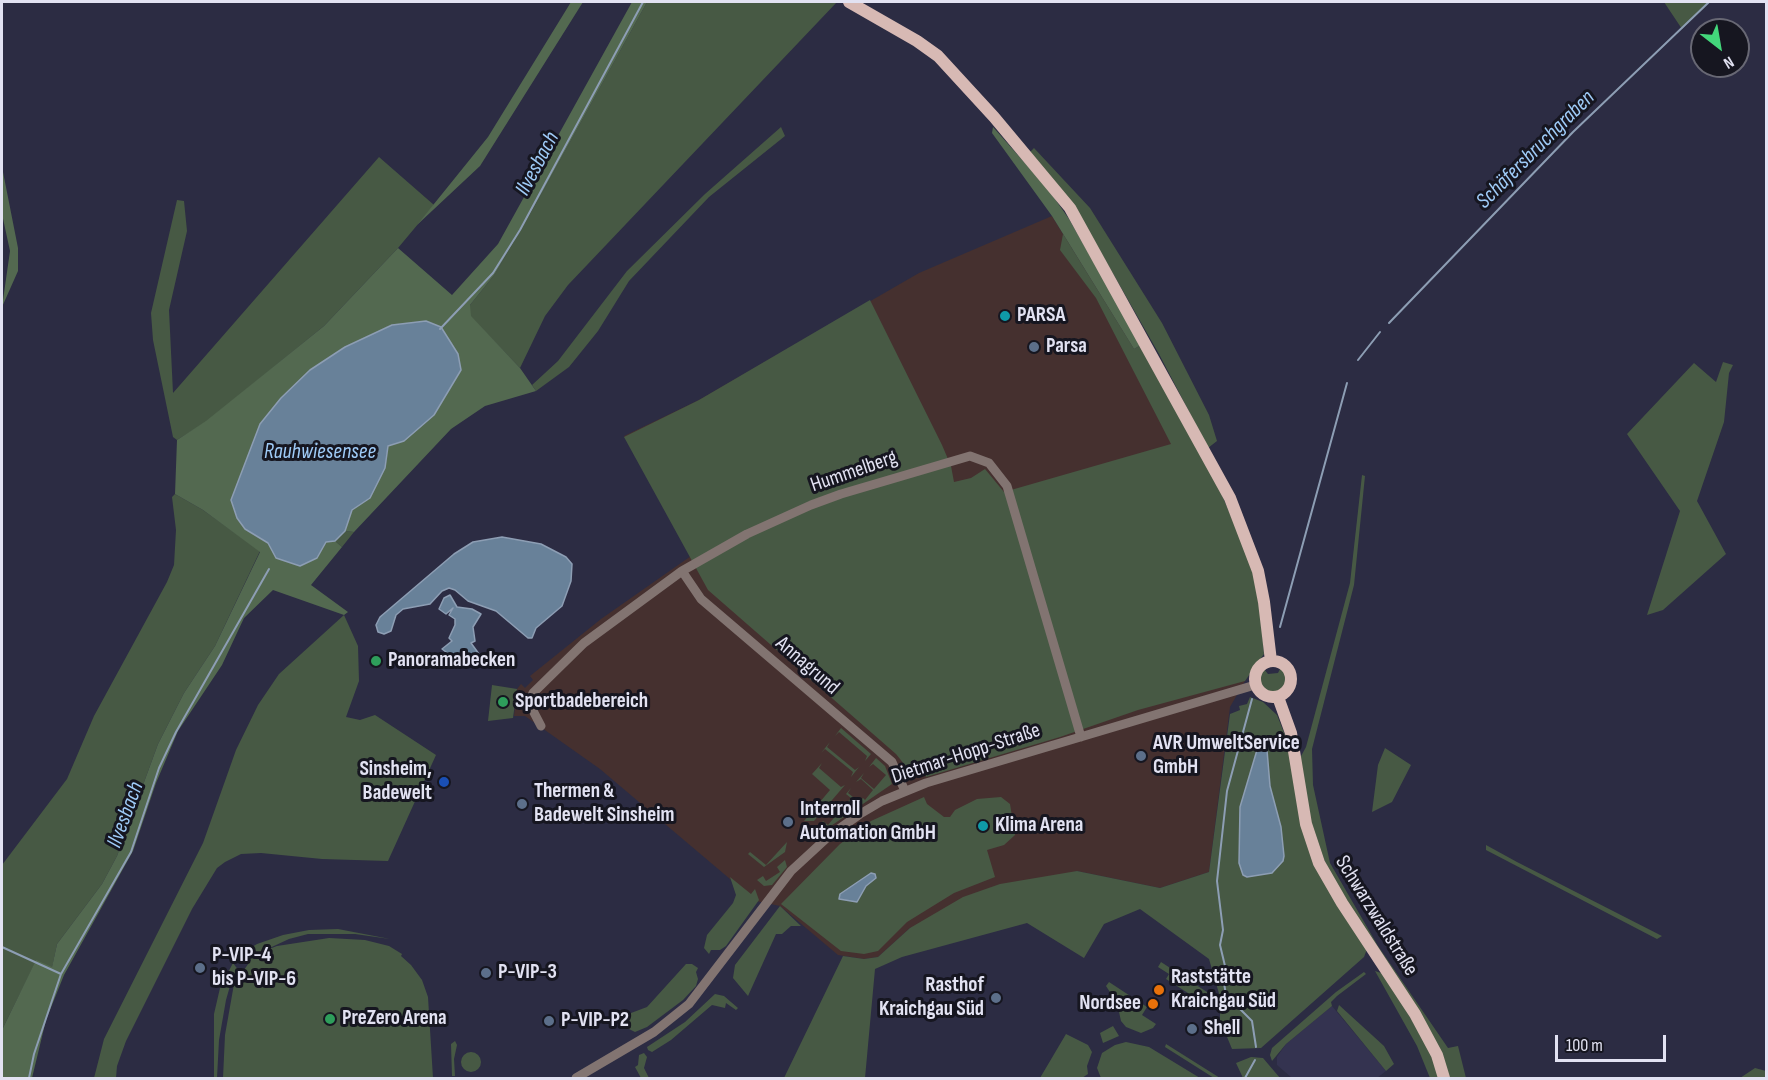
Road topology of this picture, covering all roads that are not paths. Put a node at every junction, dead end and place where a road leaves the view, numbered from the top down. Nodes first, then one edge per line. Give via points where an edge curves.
1 (849, 2) edge
2 (682, 571) junction
3 (1271, 661) junction
4 (1255, 685) junction
5 (1278, 697) junction
6 (541, 726) dead end
7 (1081, 737) junction
8 (905, 791) junction
9 (576, 1078) edge
10 (1444, 1078) edge

1 - 3 main road via 938,56 1070,208 1230,498 1258,572
2 - 6 street, Hummelberg via 584,643 533,693 529,704
2 - 7 street, Hummelberg via 747,534 841,494 959,457 985,460 1007,486
2 - 8 street, Annagrund via 700,599 892,762
3 - 4 main road via 1257,669
3 - 5 main road via 1284,664 1291,676 1289,689
4 - 5 main road via 1264,696
4 - 7 street, Dietmar-Hopp-Straße
5 - 10 main road, Schwarzwaldstraße via 1291,733 1307,827 1319,863 1415,1014 1437,1055
7 - 8 street, Dietmar-Hopp-Straße
8 - 9 street, Dietmar-Hopp-Straße via 860,814 811,852 770,897 700,992 678,1014

